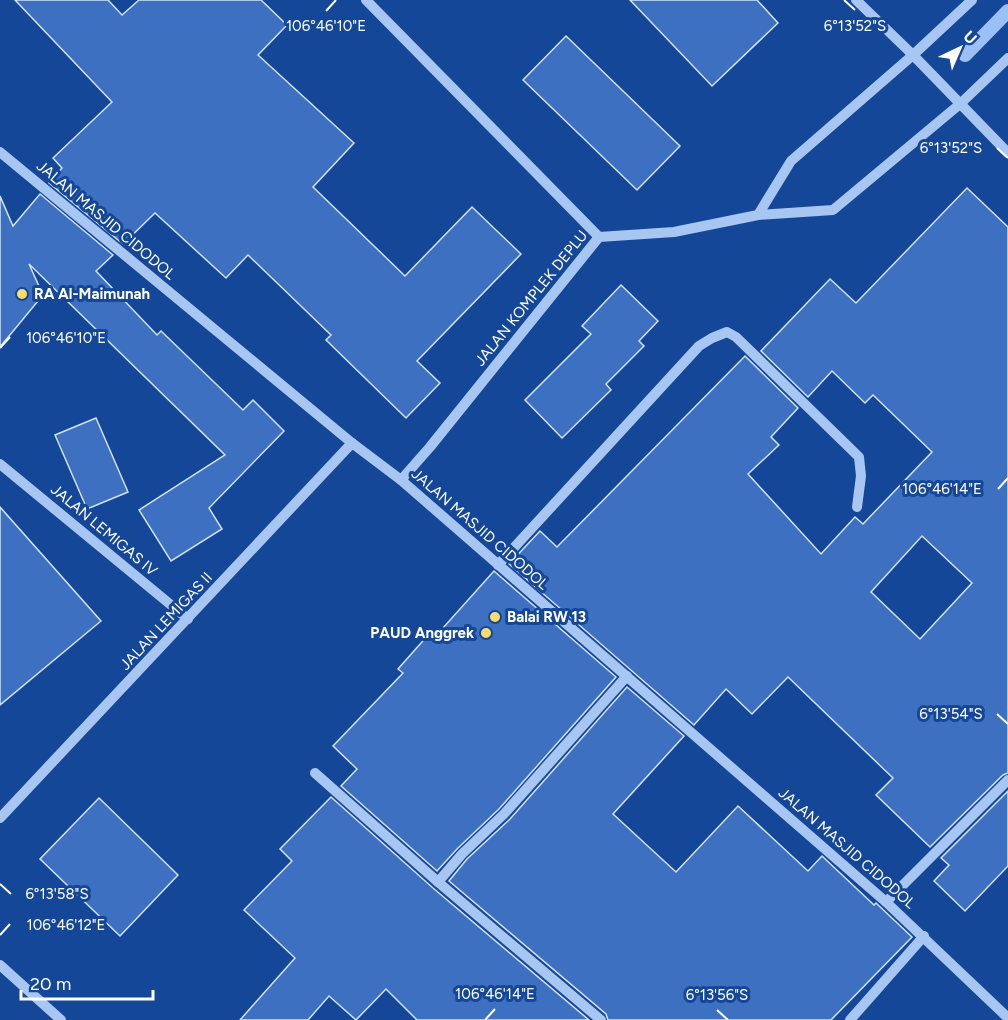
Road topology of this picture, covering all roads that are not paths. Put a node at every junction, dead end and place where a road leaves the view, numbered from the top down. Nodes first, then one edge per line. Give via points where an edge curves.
1 (366, 0) edge
2 (856, 0) edge
3 (972, 0) edge
4 (913, 55) junction
5 (1008, 58) edge
6 (960, 104) junction
7 (0, 152) edge
8 (1008, 153) edge
9 (758, 215) junction
10 (599, 237) junction
11 (352, 443) junction
12 (0, 464) edge
13 (401, 480) junction
14 (857, 507) dead end
15 (498, 565) junction
16 (189, 620) junction
17 (627, 676) junction
18 (315, 774) dead end
19 (1008, 780) edge
20 (0, 818) edge
21 (438, 882) junction
22 (886, 902) junction
23 (924, 936) junction
24 (0, 964) edge
25 (1008, 1018) edge
26 (61, 1020) edge
27 (601, 1020) edge
28 (850, 1020) edge

1 - 10 street
2 - 4 street
3 - 4 street
4 - 6 street
4 - 9 street via 791,161
5 - 6 street, JALAN KOMPLEK DEPLU
6 - 8 street
6 - 9 street, JALAN KOMPLEK DEPLU via 833,210
7 - 11 street, JALAN MASJID CIDODOL
9 - 10 street, JALAN KOMPLEK DEPLU via 674,232
10 - 13 street, JALAN KOMPLEK DEPLU
11 - 13 street, JALAN MASJID CIDODOL
11 - 16 street, JALAN LEMIGAS II
12 - 16 street, JALAN LEMIGAS IV
13 - 15 street, JALAN MASJID CIDODOL
14 - 15 street via 859,456 727,332 699,346
15 - 17 street, JALAN MASJID CIDODOL
16 - 20 street, JALAN LEMIGAS II
17 - 21 street
17 - 22 street, JALAN MASJID CIDODOL
18 - 21 street
19 - 22 street
21 - 27 street
22 - 23 street, JALAN MASJID CIDODOL
23 - 25 street, JALAN MASJID CIDODOL
23 - 28 street
24 - 26 street

